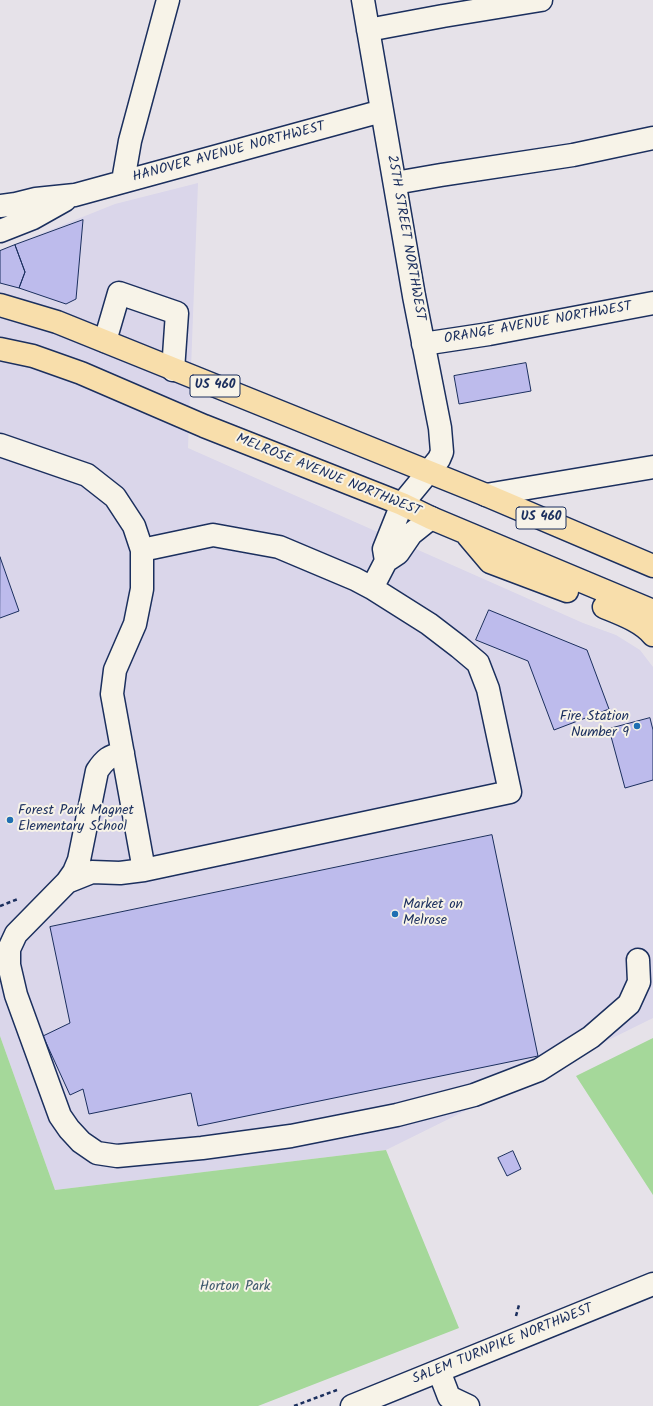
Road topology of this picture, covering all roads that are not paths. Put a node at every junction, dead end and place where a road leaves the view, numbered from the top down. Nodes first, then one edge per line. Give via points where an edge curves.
1 (168, 0) edge
2 (363, 0) edge
3 (541, 0) edge
4 (368, 30) junction
5 (382, 111) junction
6 (653, 138) edge
7 (123, 181) junction
8 (395, 183) junction
9 (75, 194) junction
10 (0, 206) edge
11 (0, 231) edge
12 (653, 303) edge
13 (0, 305) edge
14 (105, 342) junction
15 (423, 344) junction
16 (0, 348) edge
17 (173, 370) junction
18 (0, 445) edge
19 (653, 467) edge
20 (428, 472) junction
21 (486, 495) junction
22 (402, 504) junction
23 (431, 518) junction
24 (465, 532) junction
25 (142, 550) junction
26 (386, 561) junction
27 (653, 566) edge
28 (372, 588) junction
29 (653, 612) edge
30 (653, 635) edge
31 (123, 753) junction
32 (144, 870) junction
33 (67, 882) junction
34 (638, 960) dead end
35 (653, 1284) edge
36 (439, 1372) junction
37 (451, 1403) edge
38 (352, 1406) edge

1 - 7 street via 130,141
2 - 4 street, 25TH STREET NORTHWEST
3 - 4 street
4 - 5 street, 25TH STREET NORTHWEST
5 - 7 street, HANOVER AVENUE NORTHWEST
5 - 8 street, 25TH STREET NORTHWEST
6 - 8 street via 573,155
7 - 9 street, HANOVER AVENUE NORTHWEST
8 - 15 street, 25TH STREET NORTHWEST
9 - 10 street, HANOVER AVENUE NORTHWEST
9 - 11 street, HANOVER AVENUE NORTHWEST via 33,218
12 - 15 street, ORANGE AVENUE NORTHWEST
13 - 14 main road, US 460 via 57,322
14 - 17 main road, US 460
14 - 17 street via 119,293 177,313
15 - 20 street, 25TH STREET NORTHWEST via 440,428 442,452
16 - 22 main road, MELROSE AVENUE NORTHWEST / US 460 via 33,356 81,373 204,426
17 - 20 main road, US 460
18 - 25 street via 87,475 116,498 134,526
19 - 21 street
20 - 21 main road, US 460
20 - 22 street, 25TH STREET NORTHWEST
21 - 27 main road, US 460
22 - 23 main road, MELROSE AVENUE NORTHWEST / US 460
22 - 26 street, 25TH STREET NORTHWEST via 384,549
23 - 24 main road, MELROSE AVENUE NORTHWEST / US 460
23 - 26 street via 411,534 398,553
24 - 29 main road, MELROSE AVENUE NORTHWEST / US 460
24 - 30 main road via 490,562 629,617
25 - 28 street via 213,535 279,547
25 - 31 street via 142,589 135,624 115,670 112,694
26 - 28 street
28 - 32 street via 429,624 478,663 488,689 510,792
31 - 32 street
31 - 33 street via 103,761 97,771 79,860
32 - 33 street via 120,873 92,872
33 - 34 street via 16,934 9,949 9,965 16,995 60,1116 81,1142 97,1153 117,1156 291,1136 397,1115 474,1095 539,1070 591,1037 629,1004 639,982
35 - 36 street, SALEM TURNPIKE NORTHWEST
36 - 37 street
36 - 38 street, SALEM TURNPIKE NORTHWEST

